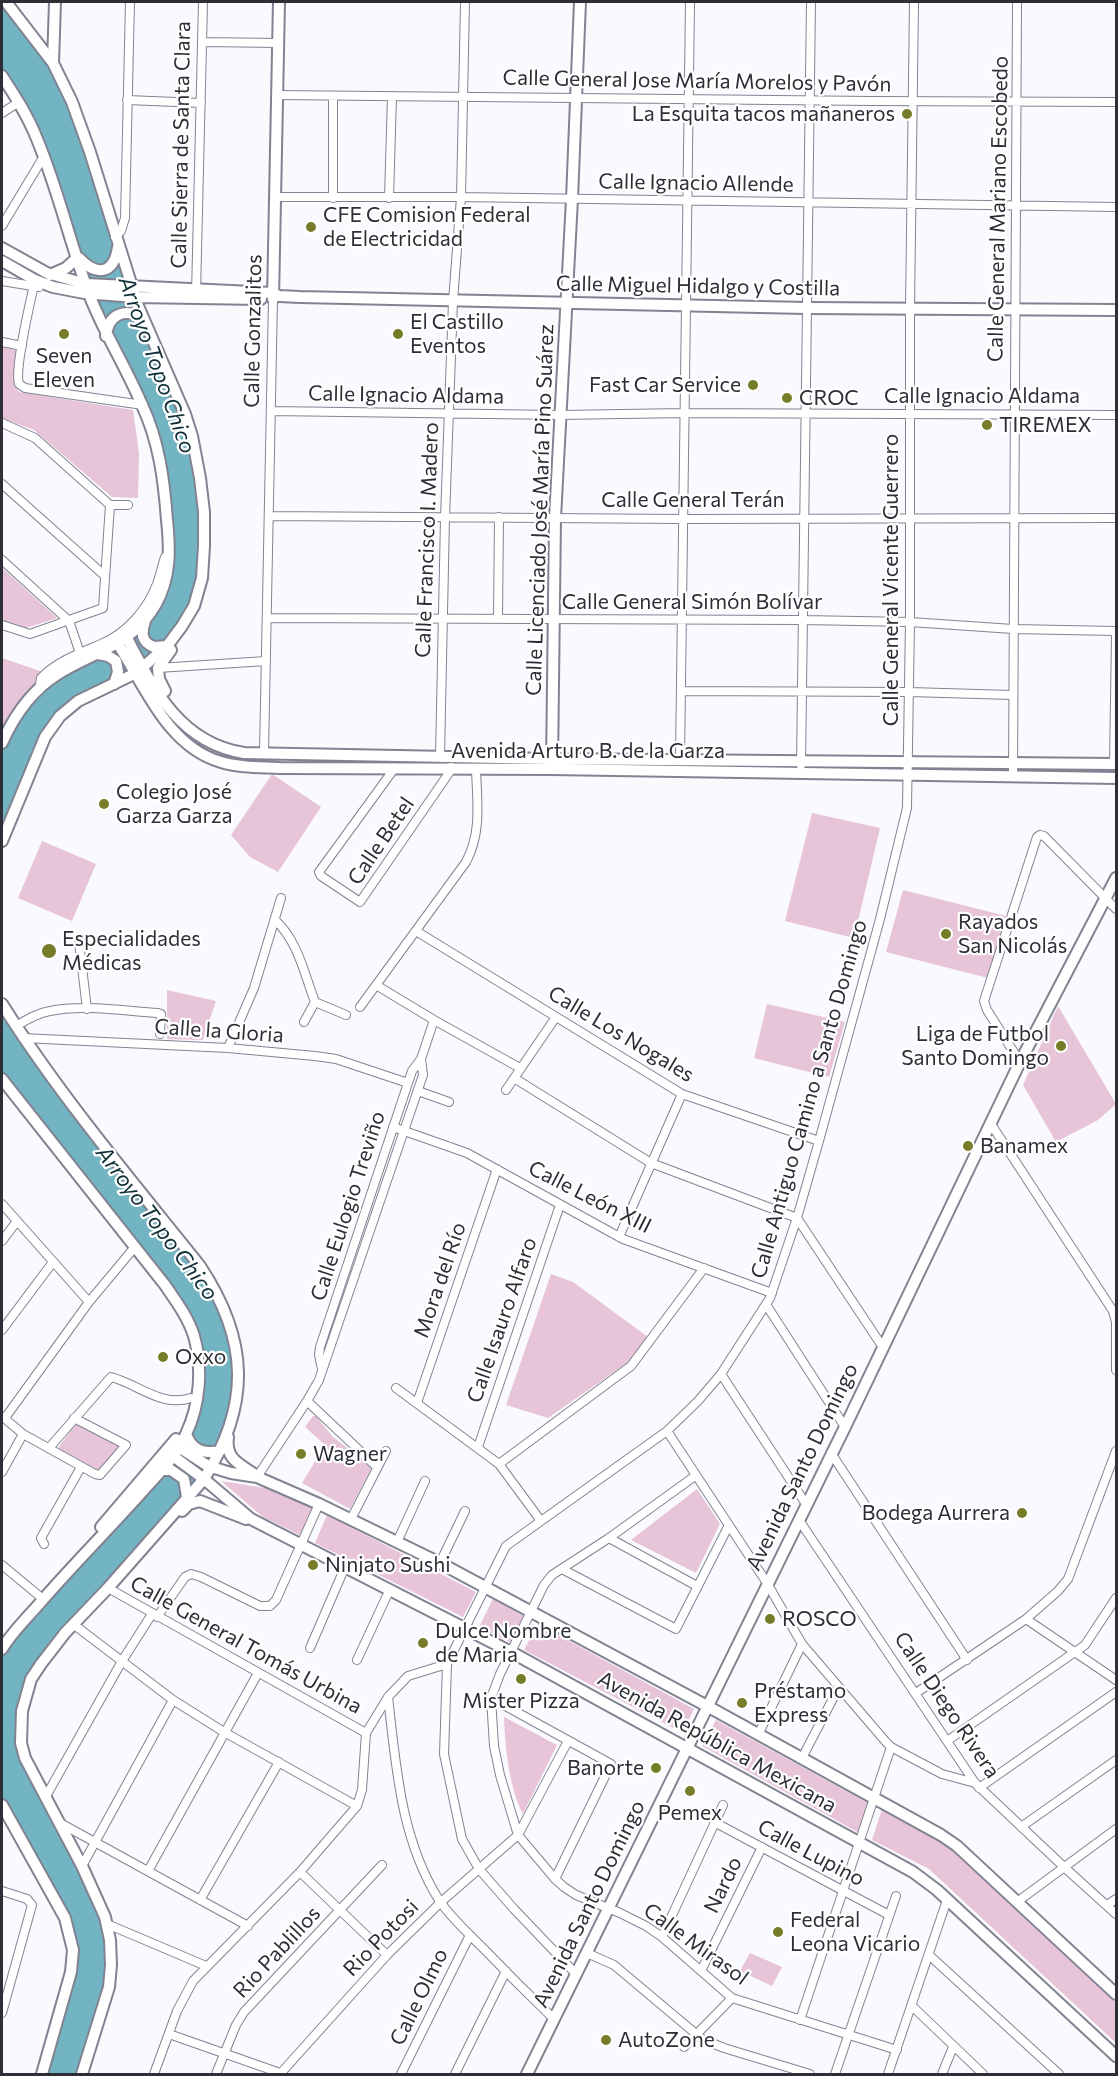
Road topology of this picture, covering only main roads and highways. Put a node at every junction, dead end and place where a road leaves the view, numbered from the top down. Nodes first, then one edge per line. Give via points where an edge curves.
1 (6, 2) edge
2 (55, 2) edge
3 (279, 2) edge
4 (580, 2) edge
5 (53, 63) junction
6 (2, 76) edge
7 (117, 246) junction
8 (2, 248) edge
9 (79, 259) junction
10 (2, 261) edge
11 (50, 275) junction
12 (90, 290) junction
13 (129, 292) junction
14 (275, 296) junction
15 (567, 304) junction
16 (1116, 310) edge
17 (140, 316) junction
18 (107, 333) junction
19 (202, 578) junction
20 (145, 620) junction
21 (122, 641) junction
22 (167, 646) junction
23 (97, 654) junction
24 (140, 670) junction
25 (114, 684) junction
26 (166, 711) junction
27 (56, 720) junction
28 (2, 743) edge
29 (281, 754) junction
30 (552, 764) junction
31 (1115, 764) edge
32 (280, 768) junction
33 (1116, 778) edge
34 (2, 841) edge
35 (1116, 878) edge
36 (2, 1004) edge
37 (3, 1083) edge
38 (197, 1352) junction
39 (229, 1428) junction
40 (187, 1437) junction
41 (215, 1452) junction
42 (178, 1453) junction
43 (208, 1466) junction
44 (164, 1470) junction
45 (201, 1476) junction
46 (257, 1477) junction
47 (188, 1493) junction
48 (251, 1519) junction
49 (167, 1521) junction
50 (85, 1553) junction
51 (2, 1648) edge
52 (707, 1706) junction
53 (687, 1749) junction
54 (2, 1804) edge
55 (1116, 1994) edge
56 (1116, 2056) edge
57 (42, 2074) edge
58 (82, 2074) edge
59 (527, 2074) edge

1 - 5 main road
2 - 5 main road
3 - 14 main road, Calle Gonzalitos
4 - 15 main road, Calle Licenciado José María Pino Suárez
5 - 7 main road via 90,152
6 - 9 main road via 44,156
7 - 9 main road via 111,266 101,271
7 - 13 main road
8 - 11 main road
9 - 11 main road
9 - 12 main road
10 - 12 main road via 35,283
11 - 12 main road
12 - 13 main road, Calle Miguel Hidalgo y Costilla
12 - 18 main road
13 - 14 main road, Calle Miguel Hidalgo y Costilla
13 - 17 main road
14 - 15 main road, Calle Miguel Hidalgo y Costilla
15 - 16 main road, Calle Miguel Hidalgo y Costilla
15 - 30 main road, Calle Licenciado José María Pino Suárez via 555,518
17 - 18 main road via 117,314
17 - 19 main road via 192,436 204,512
18 - 20 main road via 143,405 162,468 170,548 162,592
19 - 22 main road via 194,606
19 - 26 main road via 202,597 194,617 158,668 159,679 172,704
20 - 21 main road
20 - 22 main road via 144,640 154,648
21 - 23 main road
21 - 24 main road, Avenida Arturo B. de la Garza
22 - 24 main road
23 - 25 main road via 116,661
23 - 28 main road via 39,690 16,715
24 - 25 main road
24 - 26 main road, Avenida Arturo B. de la Garza
25 - 27 main road via 78,701
26 - 27 main road via 153,711 139,686 130,683
26 - 29 main road, Avenida Arturo B. de la Garza via 210,744 235,751
26 - 32 main road, Avenida Arturo B. de la Garza via 185,743 214,760
27 - 34 main road via 33,764
29 - 30 main road, Avenida Arturo B. de la Garza via 446,756
29 - 32 main road
30 - 31 main road, Avenida Arturo B. de la Garza via 680,759
30 - 32 main road, Avenida Arturo B. de la Garza via 451,770
30 - 33 main road, Avenida Arturo B. de la Garza
35 - 52 main road, Avenida Santo Domingo via 1020,1062
36 - 39 main road via 23,1038 200,1266 219,1297 233,1334 238,1372
37 - 38 main road via 180,1308
38 - 40 main road via 198,1395
38 - 50 main road via 183,1426 170,1449 113,1511
39 - 41 main road
39 - 46 main road via 227,1446 231,1457
40 - 41 main road via 198,1450
40 - 42 main road
41 - 43 main road
42 - 43 main road, Avenida República Mexicana
42 - 44 main road
42 - 45 main road, Avenida República Mexicana
43 - 45 main road
43 - 46 main road, Avenida República Mexicana
44 - 47 main road via 176,1472 184,1479
44 - 50 main road
45 - 47 main road
45 - 48 main road, Avenida República Mexicana
46 - 52 main road, Avenida República Mexicana via 440,1563
47 - 49 main road
48 - 49 main road via 194,1501
48 - 53 main road, Avenida República Mexicana via 466,1628
49 - 58 main road via 41,1664 31,1679 22,1711 21,1743 25,1758 82,1866 107,1924 109,1987
50 - 51 main road
52 - 53 main road, Avenida Santo Domingo
52 - 55 main road, Avenida República Mexicana via 950,1841
53 - 56 main road, Avenida República Mexicana via 926,1881
53 - 59 main road, Avenida Santo Domingo
54 - 57 main road via 65,1918 73,1950 71,1972

